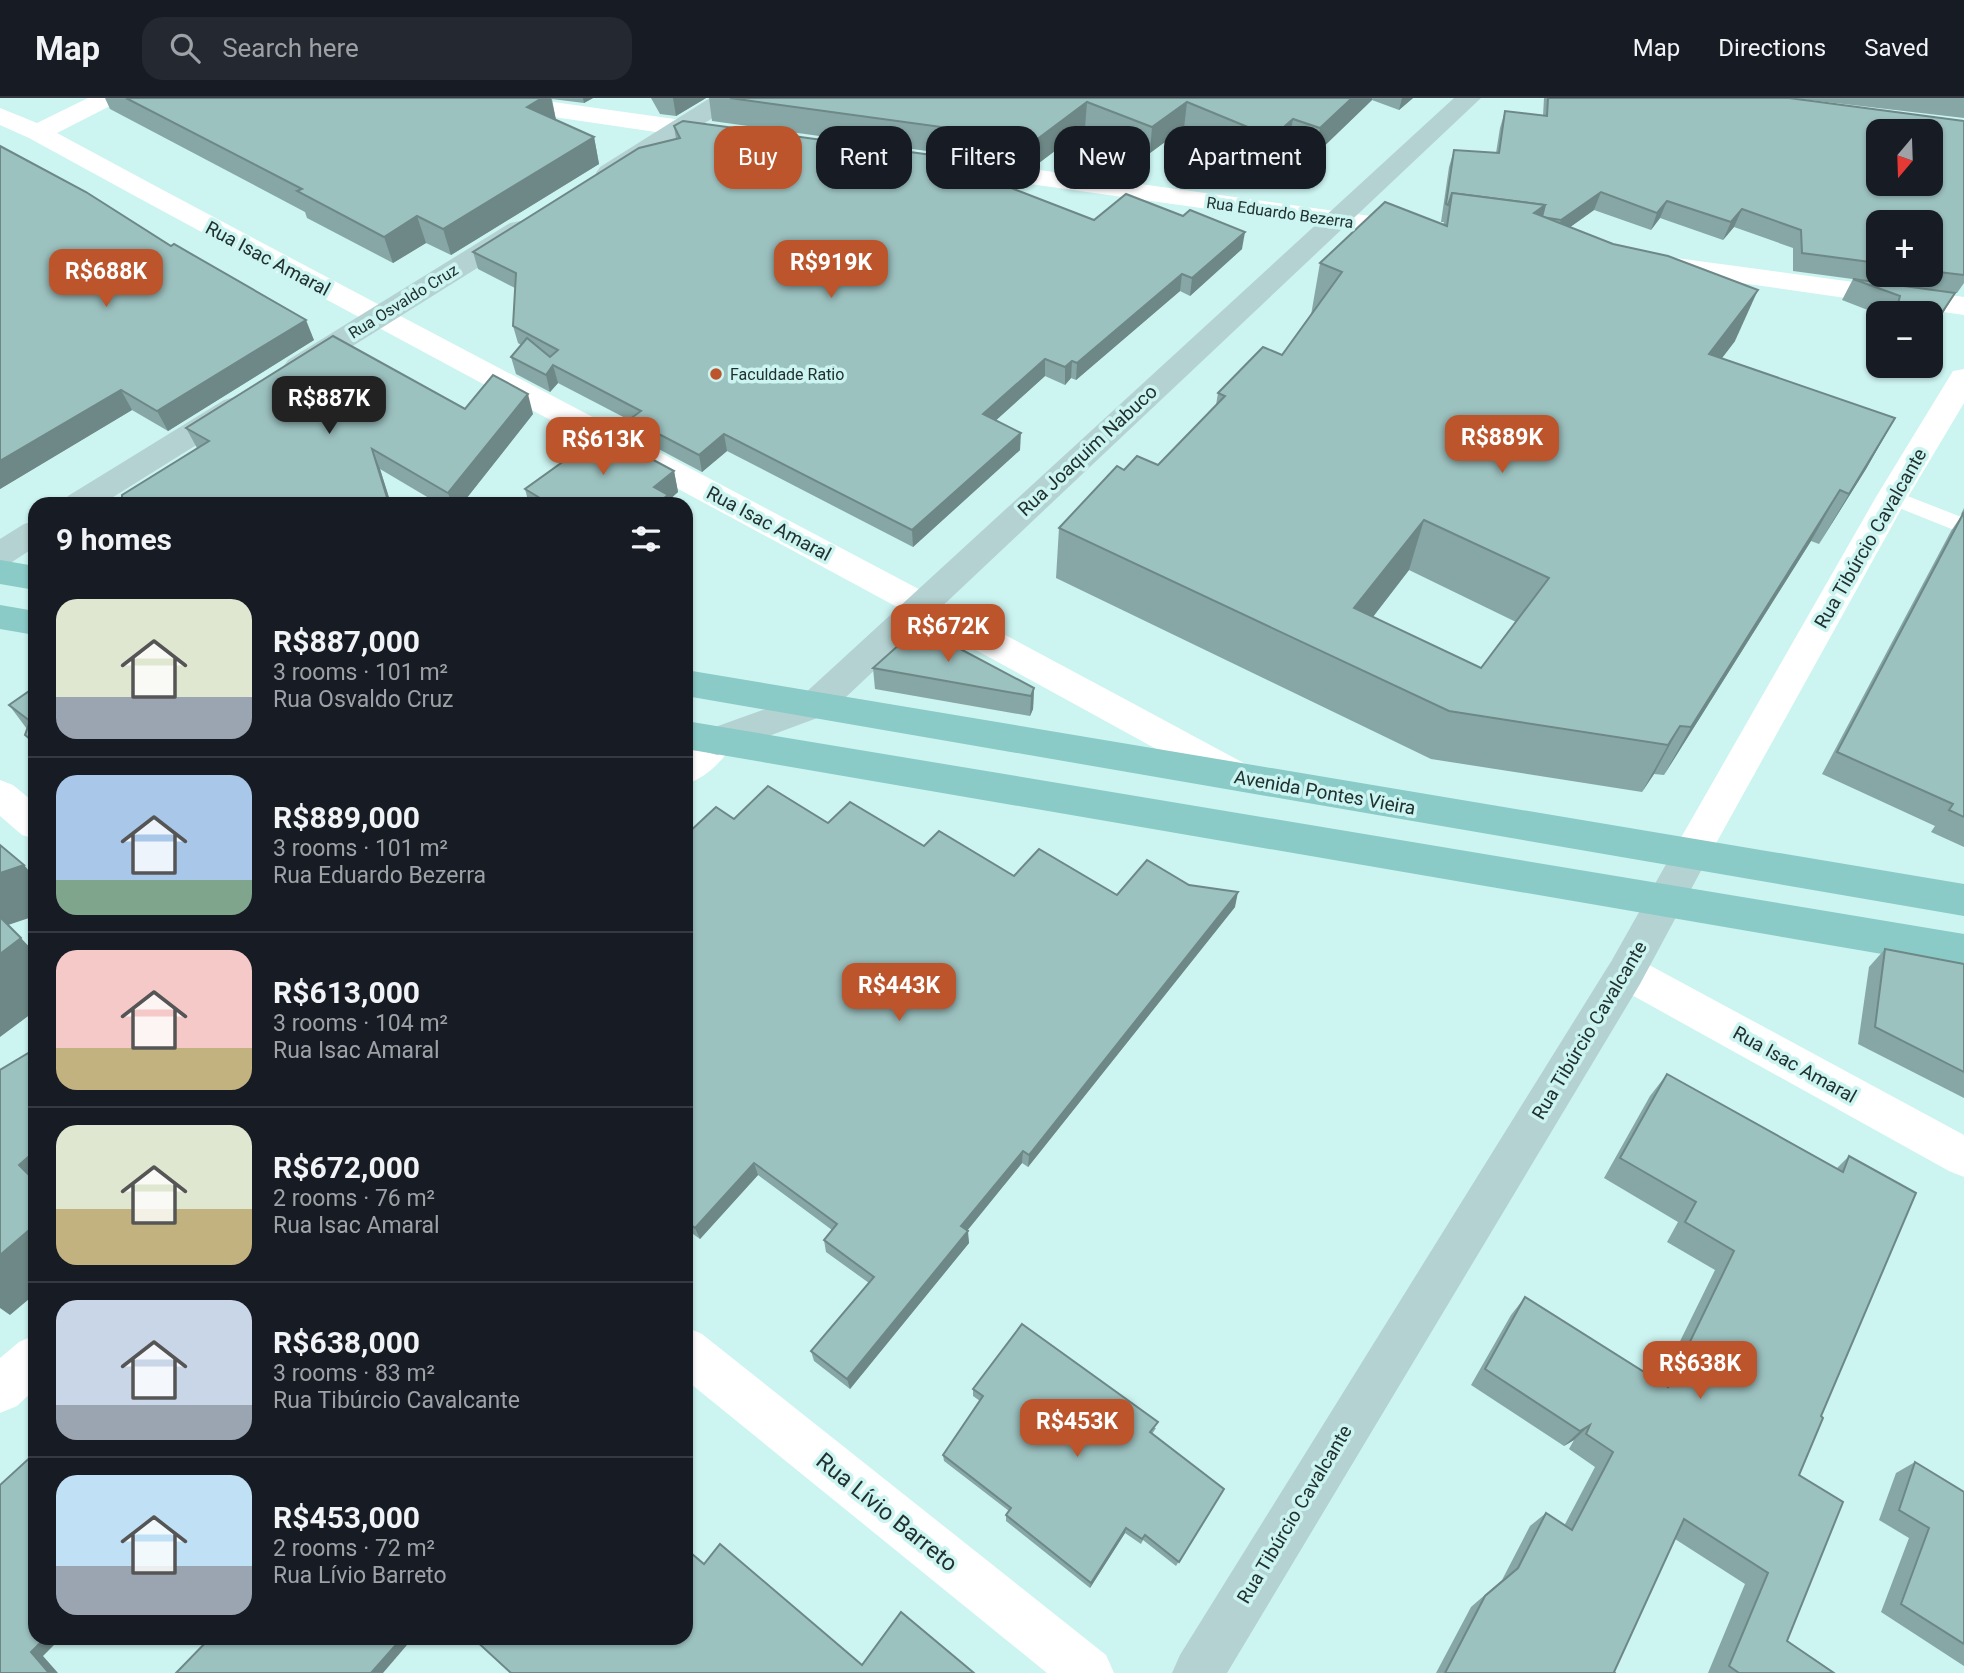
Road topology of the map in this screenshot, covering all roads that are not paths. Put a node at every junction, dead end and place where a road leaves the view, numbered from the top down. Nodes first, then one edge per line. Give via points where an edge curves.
1 (107, 98) edge
2 (472, 98) edge
3 (727, 98) edge
4 (1469, 98) edge
5 (0, 116) edge
6 (681, 128) junction
7 (38, 133) junction
8 (714, 133) edge
9 (1040, 178) edge
10 (587, 186) edge
11 (541, 215) edge
12 (1335, 219) junction
13 (1444, 234) edge
14 (1636, 261) edge
15 (1964, 306) edge
16 (377, 317) junction
17 (1964, 378) edge
18 (90, 497) edge
19 (1892, 497) junction
20 (1964, 526) edge
21 (28, 536) edge
22 (0, 554) edge
23 (0, 572) edge
24 (28, 577) edge
25 (923, 604) junction
26 (0, 617) edge
27 (28, 622) edge
28 (693, 684) edge
29 (815, 705) junction
30 (702, 738) edge
31 (693, 756) edge
32 (1238, 777) junction
33 (0, 795) edge
34 (28, 818) edge
35 (1691, 854) junction
36 (1964, 900) edge
37 (1666, 901) junction
38 (1964, 951) edge
39 (1626, 972) junction
40 (1964, 1157) edge
41 (693, 1356) edge
42 (28, 1364) edge
43 (0, 1389) edge
44 (1088, 1673) edge
45 (1198, 1673) edge

1 - 7 street
2 - 6 street
3 - 6 street
4 - 12 street, Rua Joaquim Nabuco
5 - 7 street, Rua Isac Amaral
6 - 8 street
6 - 10 street
7 - 16 street, Rua Isac Amaral
9 - 12 street, Rua Eduardo Bezerra
11 - 16 street, Rua Osvaldo Cruz
12 - 13 street, Rua Eduardo Bezerra
12 - 25 street, Rua Joaquim Nabuco
14 - 15 street
16 - 18 street, Rua Osvaldo Cruz
16 - 25 street, Rua Isac Amaral
17 - 19 street, Rua Tibúrcio Cavalcante
19 - 20 lane
19 - 35 street, Rua Tibúrcio Cavalcante
21 - 22 street
23 - 24 main road
25 - 29 street, Rua Joaquim Nabuco
25 - 32 street, Rua Isac Amaral
26 - 27 main road
28 - 29 main road, Avenida Pontes Vieira
29 - 30 street, Rua Joaquim Nabuco
29 - 32 main road, Avenida Pontes Vieira
30 - 31 street, Rua Joaquim Nabuco
30 - 37 main road
32 - 35 main road, Avenida Pontes Vieira
33 - 34 street
35 - 36 main road, Avenida Pontes Vieira
35 - 37 street, Rua Tibúrcio Cavalcante
37 - 38 main road
37 - 39 street, Rua Tibúrcio Cavalcante
39 - 40 street, Rua Isac Amaral
39 - 45 street, Rua Tibúrcio Cavalcante
41 - 44 street, Rua Lívio Barreto
42 - 43 street

